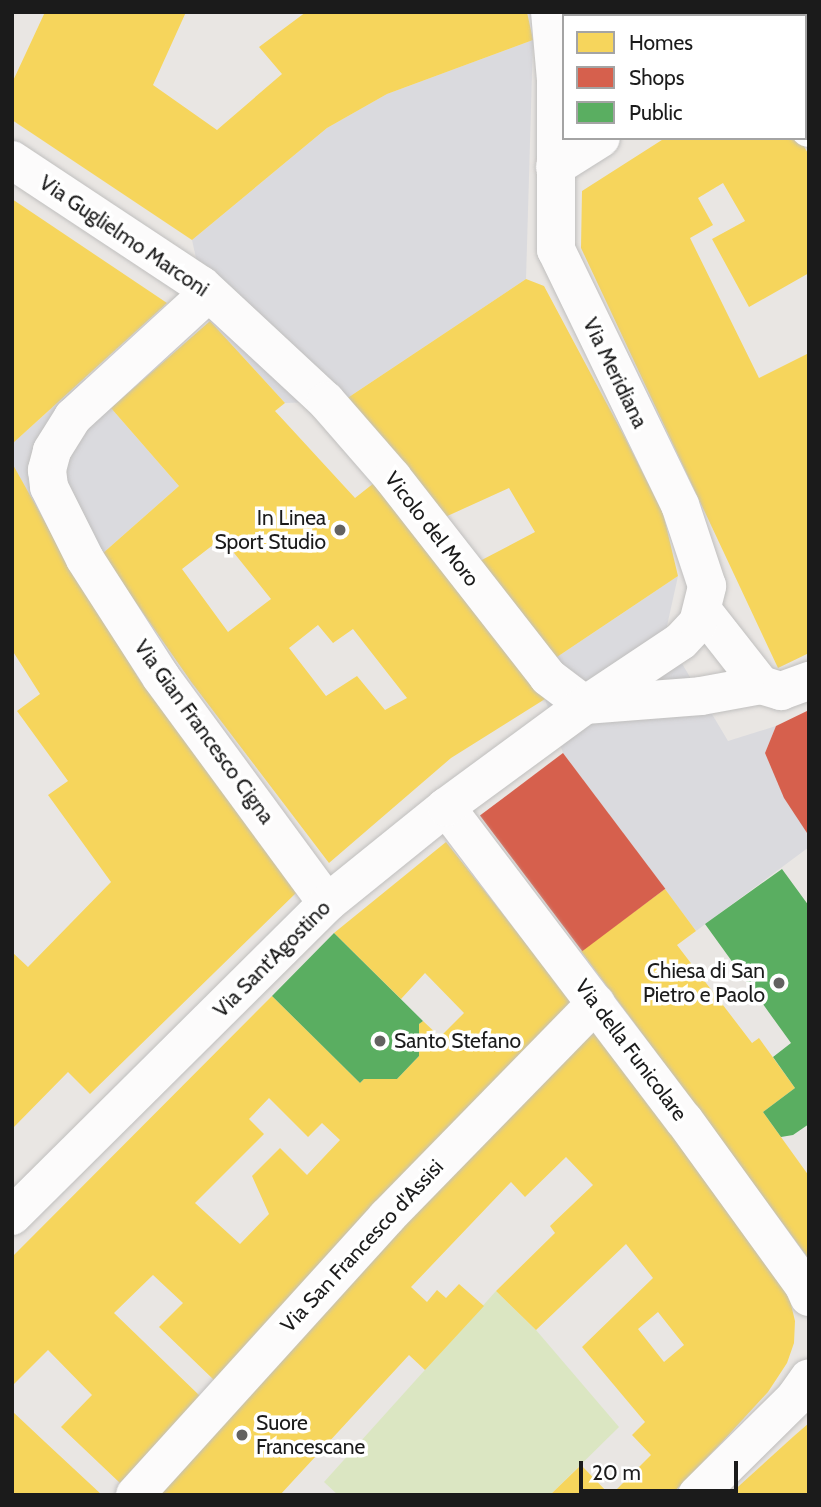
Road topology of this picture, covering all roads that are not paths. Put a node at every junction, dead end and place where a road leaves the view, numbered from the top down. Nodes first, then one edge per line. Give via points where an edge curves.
1 (552, 22) edge
2 (598, 140) edge
3 (12, 160) edge
4 (555, 167) junction
5 (205, 297) dead end
6 (330, 403) joint
7 (703, 611) junction
8 (787, 685) edge
9 (585, 705) junction
10 (446, 807) junction
11 (327, 903) junction
12 (596, 1003) junction
13 (12, 1216) edge
14 (809, 1297) edge
15 (808, 1380) edge
16 (135, 1495) edge
17 (697, 1495) edge

1 - 4 street, Via Meridiana
2 - 4 street
3 - 6 street, Via Guglielmo Marconi via 201,285
4 - 7 street, Via Meridiana via 557,256 680,505 705,573
5 - 11 street, Via Gian Francesco Cigna via 73,416 60,434 47,470 55,503 85,559 161,677
6 - 9 street, Vicolo del Moro via 541,661
7 - 8 street
7 - 9 street, Via Sant'Agostino via 681,641
8 - 9 street
9 - 10 street, Via Sant'Agostino
10 - 11 street, Via Sant'Agostino
10 - 12 street, Via della Funicolare
11 - 13 street, Via Sant'Agostino
12 - 14 street, Via della Funicolare
12 - 16 street, Via San Francesco d'Assisi via 387,1217
15 - 17 street

